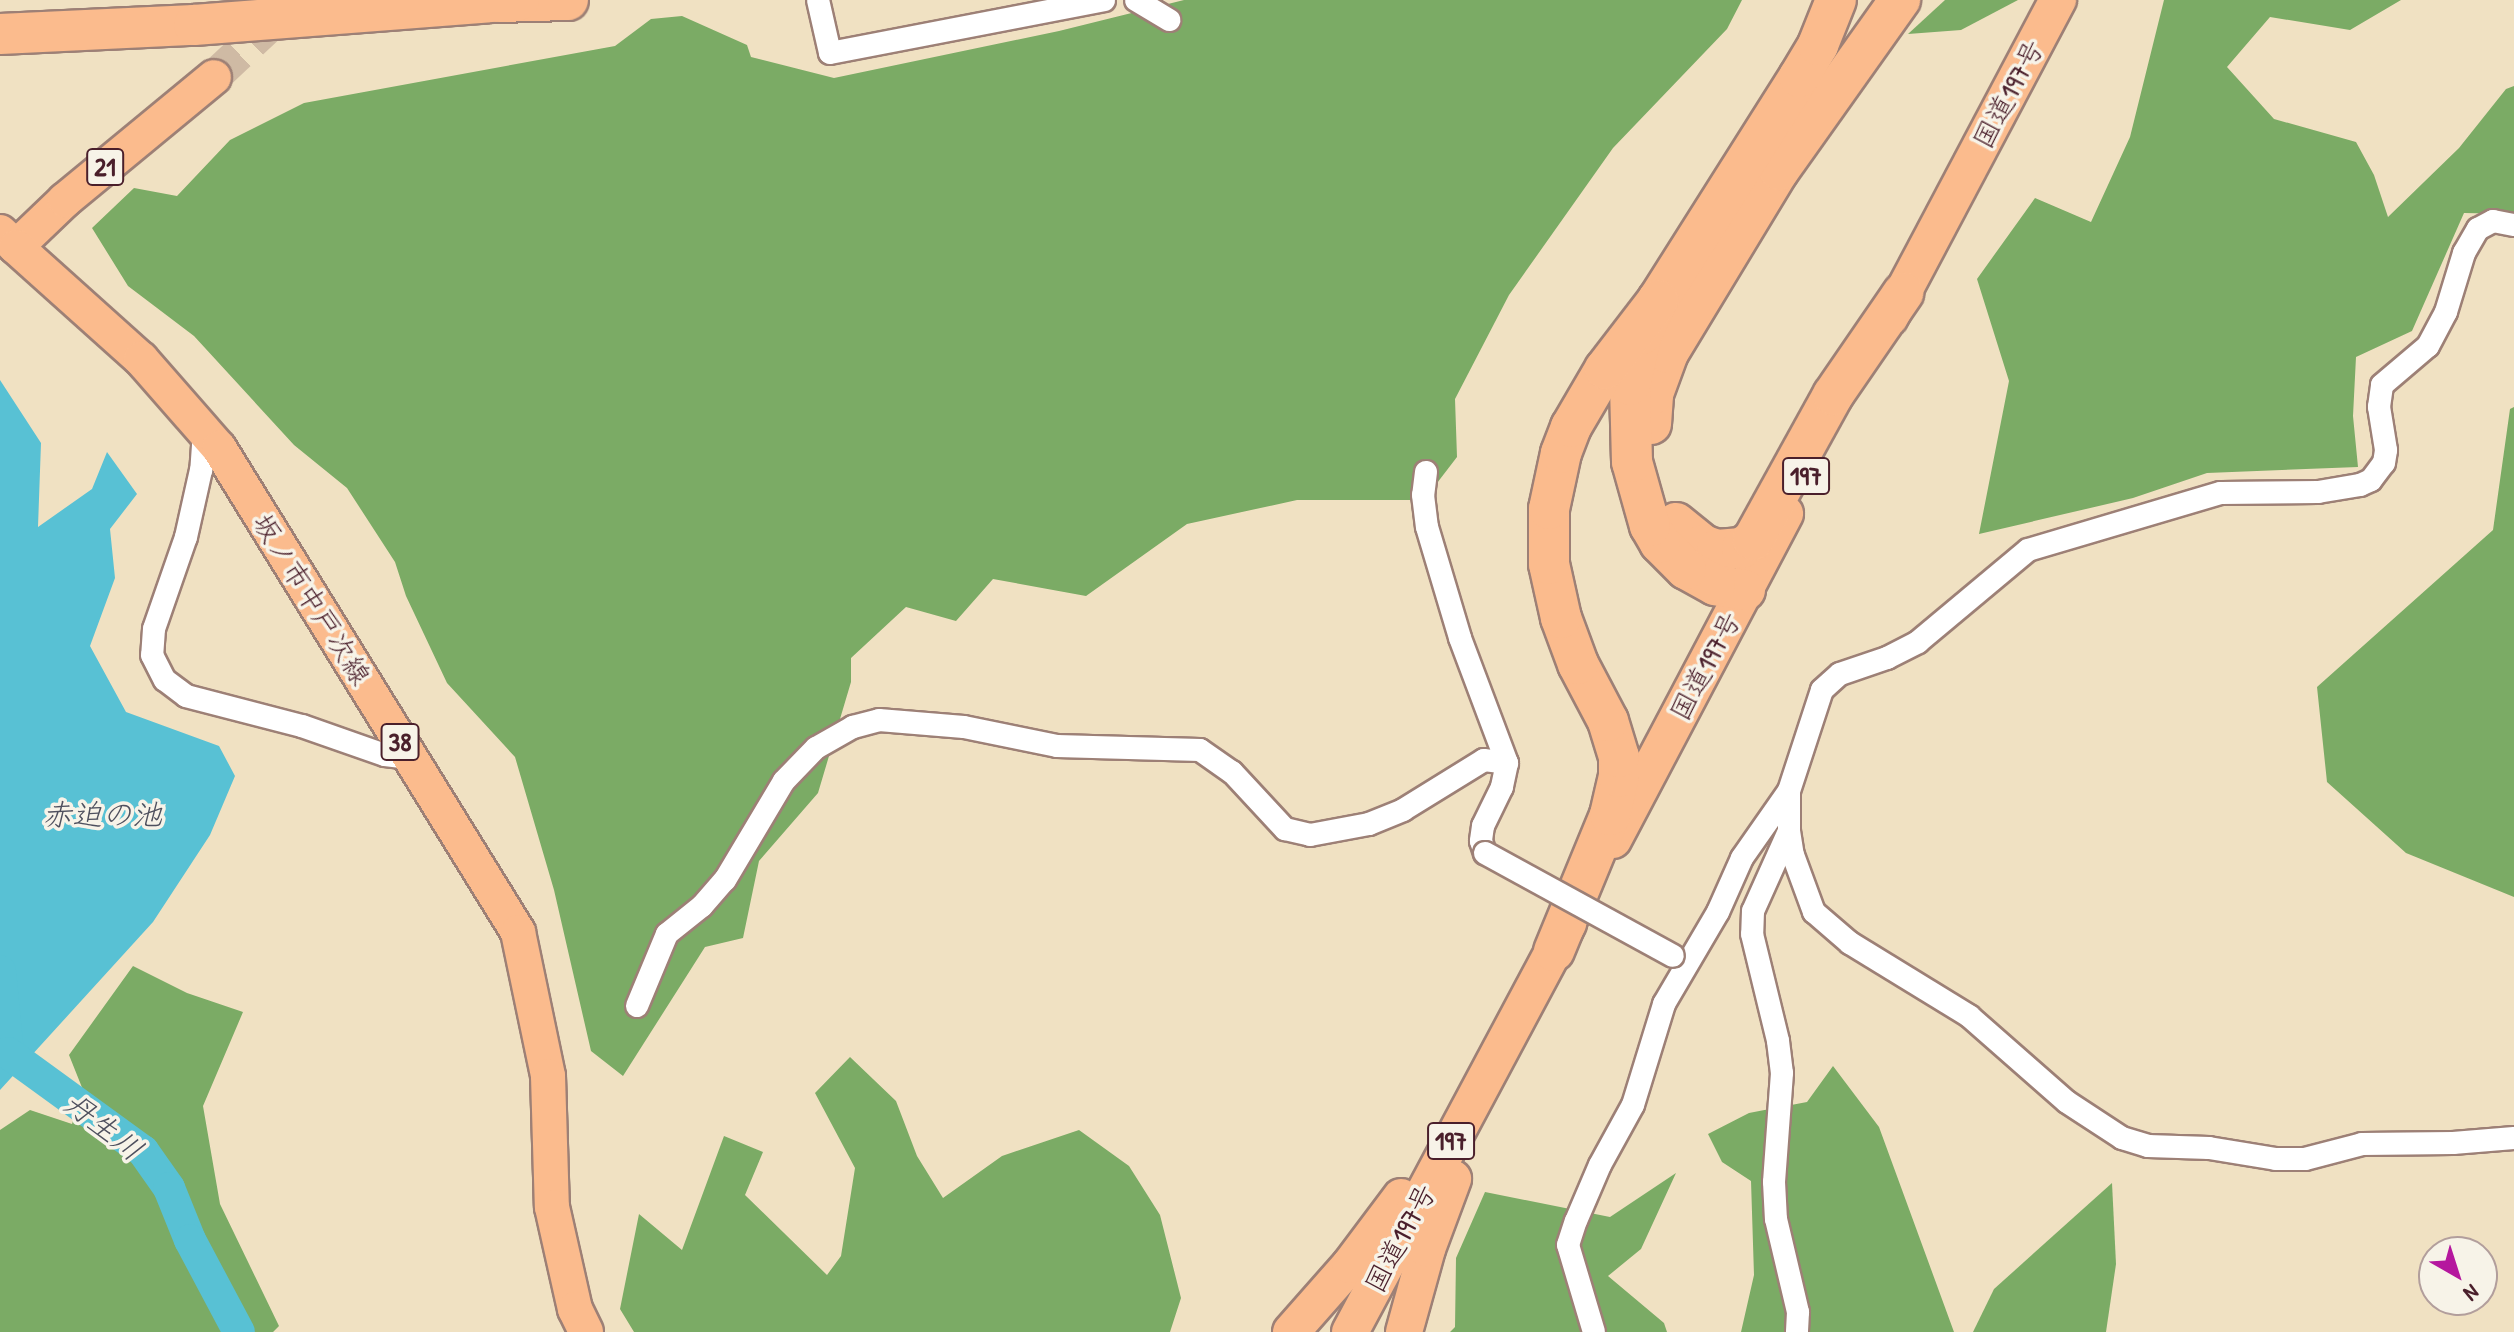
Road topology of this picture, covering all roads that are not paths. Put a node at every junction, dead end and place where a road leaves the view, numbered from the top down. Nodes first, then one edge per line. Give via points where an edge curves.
1 (448, 0) edge
2 (568, 0) edge
3 (818, 0) edge
4 (1104, 0) edge
5 (1136, 0) edge
6 (1808, 0) edge
7 (1836, 0) edge
8 (1861, 0) edge
9 (1900, 0) edge
10 (2058, 0) edge
11 (509, 1) edge
12 (378, 9) junction
13 (1169, 20) dead end
14 (0, 34) edge
15 (214, 77) tunnel mouth
16 (1764, 160) junction
17 (2514, 225) edge
18 (8, 239) edge
19 (1903, 293) junction
20 (1658, 300) junction
21 (204, 431) junction
22 (1426, 472) dead end
23 (1676, 523) junction
24 (1745, 590) junction
25 (410, 758) junction
26 (1507, 763) junction
27 (1789, 791) junction
28 (1789, 831) junction
29 (1554, 951) junction
30 (1680, 960) junction
31 (637, 1006) dead end
32 (1498, 1053) junction
33 (2514, 1138) edge
34 (586, 1332) edge
35 (1291, 1332) edge
36 (1350, 1332) edge
37 (1404, 1332) edge
38 (1594, 1332) edge
39 (1797, 1332) edge

1 - 12 highway
2 - 11 highway
3 - 4 street via 830,53
5 - 13 street
6 - 16 highway
7 - 16 highway
8 - 16 highway
9 - 16 highway
10 - 19 highway, 国道197号 / 197
11 - 12 highway
12 - 14 highway
15 - 18 main road, 21 via 65,200
16 - 20 highway
16 - 23 highway via 1658,376 1651,413 1653,454
17 - 27 street via 2493,221 2478,229 2428,346 2382,385 2379,407 2386,450 2384,463 2371,480 2318,492 2221,493 2028,550 1918,642 1840,674 1822,690
18 - 21 main road, 坂ノ市中戸次線 / 38 via 141,359
19 - 23 highway via 1833,395 1753,540 1742,548 1717,550
19 - 24 highway, 国道197号 / 197
20 - 24 highway via 1642,334 1630,385 1632,462 1642,508 1660,543 1686,569 1715,585
20 - 29 highway via 1605,369 1571,427 1549,509 1549,564 1561,618 1619,757 1610,815
21 - 25 main road, 坂ノ市中戸次線 / 38
21 - 25 street via 186,537 154,629 152,655 165,680 186,696
22 - 26 street via 1427,527 1460,638
23 - 24 highway
24 - 29 highway, 国道197号 / 197
25 - 34 main road, 坂ノ市中戸次線 / 38 via 518,932 548,1076 552,1207 575,1309
26 - 30 street, bridge via 1483,826 1485,853
26 - 31 street via 1484,760 1403,810 1369,824 1310,835 1285,829 1232,772 1200,750 1057,746 964,727 879,720 853,727 816,748 784,781 725,880 667,934
27 - 28 street
27 - 30 street via 1742,858 1718,912
28 - 33 street via 1814,912 1833,930 1969,1016 2067,1102 2122,1138 2148,1146 2305,1159 2362,1144
28 - 39 street via 1753,911 1752,934 1782,1073 1776,1219 1798,1312
29 - 32 highway, 国道197号 / 197
30 - 38 street via 1633,1105 1600,1165 1568,1245
32 - 35 highway via 1379,1228
32 - 36 highway, 国道197号 / 197
32 - 37 highway via 1427,1249

